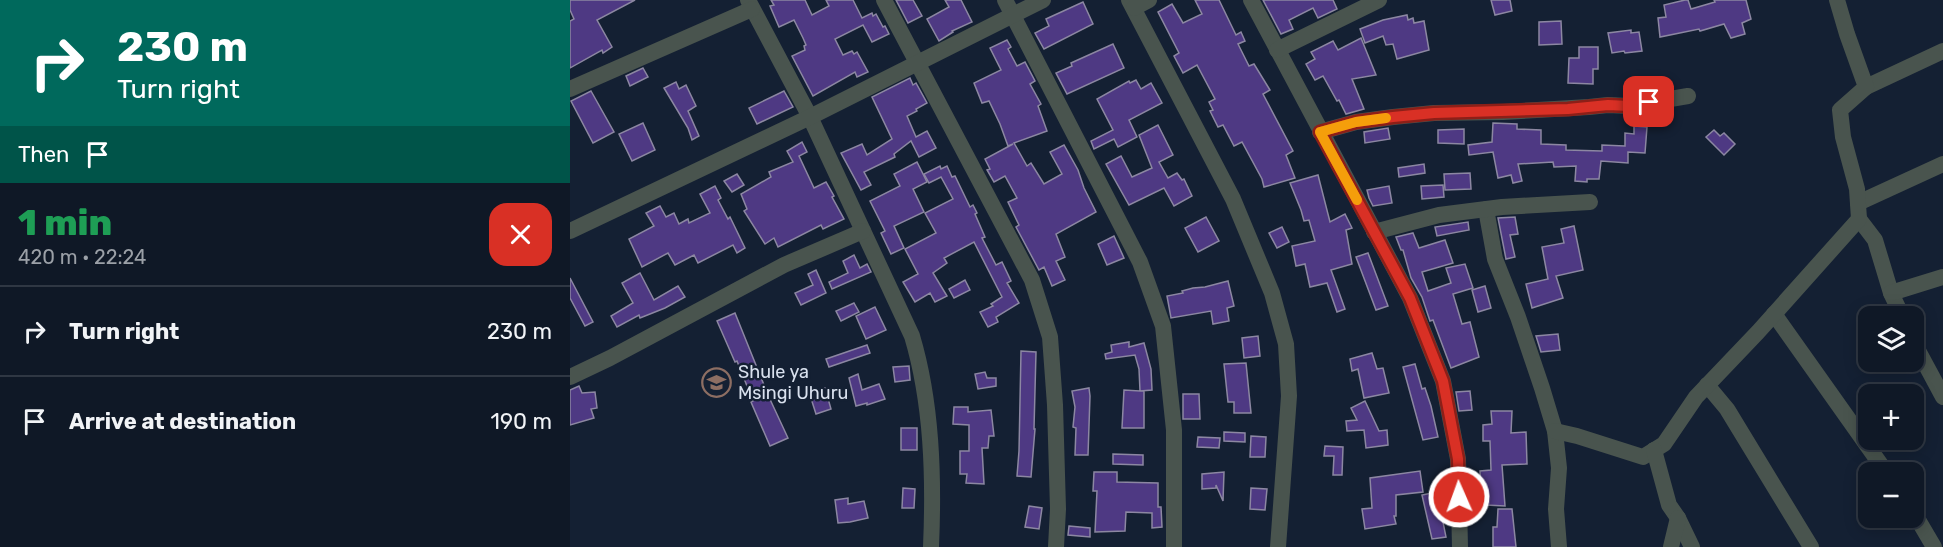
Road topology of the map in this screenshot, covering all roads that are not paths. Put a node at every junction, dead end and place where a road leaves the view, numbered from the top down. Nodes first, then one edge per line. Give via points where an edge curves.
1 (884, 0) edge
2 (1005, 0) edge
3 (1043, 0) edge
4 (1149, 0) edge
5 (1251, 0) edge
6 (1379, 0) edge
7 (1837, 0) edge
8 (750, 4) edge
9 (1132, 4) edge
10 (1013, 16) junction
11 (1277, 50) junction
12 (1943, 51) edge
13 (917, 64) junction
14 (1866, 87) junction
15 (570, 89) edge
16 (1688, 96) dead end
17 (810, 117) junction
18 (1320, 132) junction
19 (1943, 164) edge
20 (1590, 202) dead end
21 (1486, 209) junction
22 (1859, 211) junction
23 (570, 231) edge
24 (863, 231) junction
25 (1374, 232) junction
26 (1943, 277) edge
27 (1891, 293) junction
28 (1897, 306) edge
29 (1774, 314) junction
30 (1924, 362) edge
31 (570, 377) edge
32 (1707, 385) junction
33 (1943, 398) edge
34 (1555, 431) junction
35 (1654, 450) junction
36 (1879, 462) edge
37 (1678, 518) junction
38 (1923, 528) edge
39 (932, 547) edge
40 (1056, 547) edge
41 (1174, 547) edge
42 (1278, 547) edge
43 (1460, 547) edge
44 (1559, 547) edge
45 (1671, 547) edge
46 (1692, 547) edge
47 (1810, 547) edge
48 (1934, 547) edge

1 - 13 street
2 - 10 street
3 - 10 street
4 - 9 street
5 - 11 street
6 - 11 street
7 - 14 street
8 - 15 street
8 - 17 street
9 - 42 street via 1233,199 1272,292 1286,344 1289,396
10 - 13 street
10 - 41 street via 1140,262 1163,326 1174,430
11 - 18 street
12 - 14 street
13 - 17 street
13 - 40 street via 1032,280 1050,338 1058,509
14 - 22 street via 1840,110
16 - 18 street via 1629,106 1393,117
17 - 23 street
17 - 24 street
18 - 25 street
19 - 22 street
20 - 21 street
21 - 25 street via 1439,215
21 - 34 street via 1495,259
22 - 27 street via 1875,240
22 - 29 street
24 - 31 street via 784,265
24 - 39 street via 912,336 921,365 932,460
25 - 43 street via 1410,298 1443,381 1458,459
26 - 27 street
27 - 28 street
29 - 32 street
29 - 36 street
30 - 33 street
32 - 35 street via 1664,444
32 - 47 street via 1727,409
34 - 35 street via 1643,457
34 - 44 street
35 - 37 street via 1669,505
37 - 45 street
37 - 46 street
38 - 48 street

